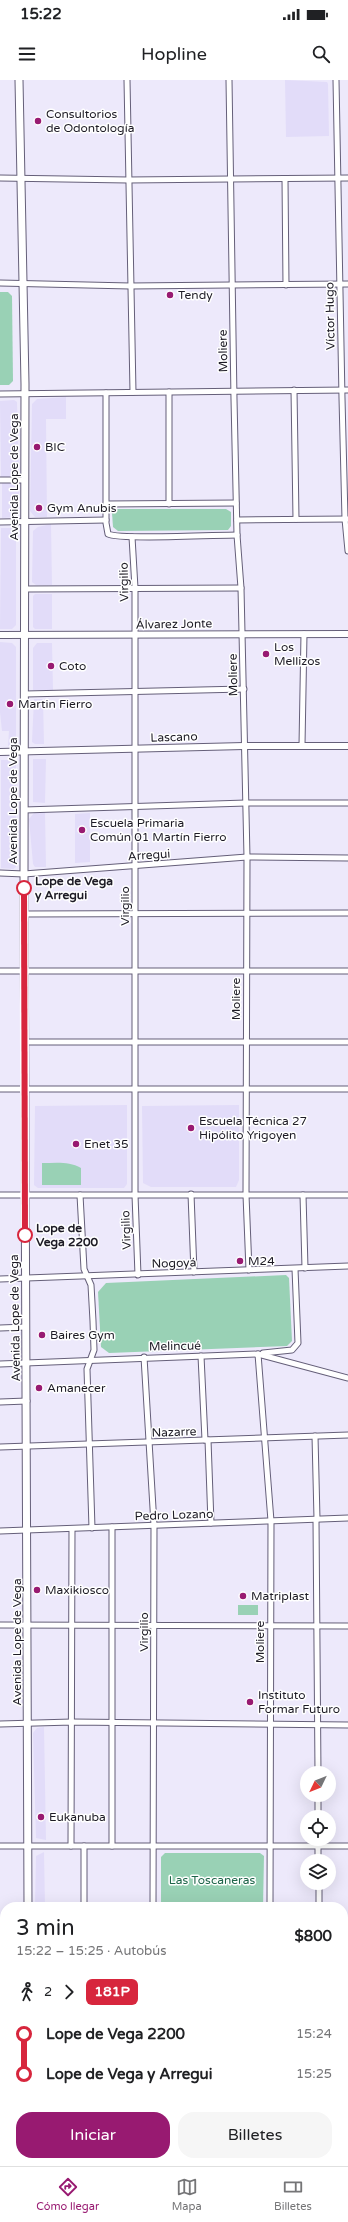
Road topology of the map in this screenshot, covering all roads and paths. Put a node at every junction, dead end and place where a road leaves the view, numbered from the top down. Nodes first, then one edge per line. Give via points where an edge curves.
1 (19, 80) edge
2 (127, 80) edge
3 (229, 80) edge
4 (336, 80) edge
5 (0, 178) edge
6 (21, 178) junction
7 (337, 178) junction
8 (348, 178) edge
9 (231, 179) junction
10 (285, 179) junction
11 (128, 180) junction
12 (0, 283) edge
13 (23, 283) junction
14 (339, 284) junction
15 (348, 284) edge
16 (232, 285) junction
17 (286, 285) junction
18 (130, 286) junction
19 (294, 390) junction
20 (342, 390) junction
21 (348, 390) edge
22 (234, 391) junction
23 (133, 392) junction
24 (169, 392) junction
25 (106, 393) junction
26 (0, 394) edge
27 (24, 394) junction
28 (0, 480) edge
29 (25, 480) junction
30 (236, 503) junction
31 (106, 504) junction
32 (169, 504) junction
33 (296, 519) junction
34 (346, 519) edge
35 (106, 520) junction
36 (237, 520) junction
37 (24, 521) junction
38 (0, 522) edge
39 (237, 535) junction
40 (132, 537) junction
41 (348, 551) edge
42 (134, 588) junction
43 (241, 588) junction
44 (25, 589) junction
45 (242, 634) junction
46 (304, 634) junction
47 (348, 634) edge
48 (0, 635) edge
49 (25, 636) junction
50 (134, 636) junction
51 (244, 690) junction
52 (134, 692) junction
53 (25, 694) junction
54 (244, 746) junction
55 (302, 746) junction
56 (348, 746) edge
57 (133, 749) junction
58 (0, 752) edge
59 (24, 752) junction
60 (246, 803) junction
61 (348, 803) edge
62 (134, 807) junction
63 (24, 810) junction
64 (247, 857) junction
65 (348, 858) edge
66 (135, 866) junction
67 (0, 873) edge
68 (24, 874) junction
69 (348, 913) edge
70 (24, 914) junction
71 (135, 914) junction
72 (247, 914) junction
73 (246, 970) junction
74 (0, 971) edge
75 (25, 971) junction
76 (134, 971) junction
77 (348, 971) edge
78 (25, 1042) junction
79 (135, 1042) junction
80 (246, 1042) junction
81 (348, 1042) edge
82 (0, 1088) edge
83 (135, 1088) junction
84 (25, 1089) junction
85 (246, 1089) junction
86 (348, 1089) edge
87 (25, 1194) junction
88 (191, 1194) junction
89 (348, 1194) edge
90 (0, 1195) edge
91 (80, 1195) junction
92 (135, 1195) junction
93 (246, 1195) junction
94 (303, 1195) junction
95 (348, 1266) edge
96 (305, 1268) junction
97 (296, 1269) junction
98 (249, 1270) junction
99 (194, 1272) junction
100 (138, 1274) junction
101 (87, 1277) junction
102 (0, 1279) edge
103 (26, 1279) junction
104 (26, 1327) junction
105 (0, 1328) edge
106 (258, 1354) junction
107 (201, 1356) junction
108 (144, 1357) junction
109 (90, 1360) junction
110 (26, 1363) junction
111 (0, 1364) edge
112 (348, 1378) edge
113 (27, 1401) junction
114 (0, 1402) edge
115 (348, 1435) edge
116 (315, 1436) junction
117 (264, 1438) junction
118 (206, 1440) junction
119 (150, 1442) junction
120 (90, 1445) junction
121 (27, 1446) junction
122 (0, 1447) edge
123 (348, 1518) edge
124 (316, 1519) junction
125 (271, 1521) junction
126 (211, 1523) junction
127 (154, 1525) junction
128 (112, 1527) junction
129 (92, 1528) junction
130 (72, 1529) junction
131 (27, 1530) junction
132 (0, 1531) edge
133 (72, 1624) junction
134 (0, 1625) edge
135 (27, 1625) junction
136 (112, 1625) junction
137 (154, 1625) junction
138 (270, 1625) junction
139 (316, 1626) junction
140 (348, 1626) edge
141 (28, 1722) junction
142 (72, 1722) junction
143 (112, 1723) junction
144 (0, 1724) edge
145 (154, 1724) junction
146 (270, 1724) junction
147 (316, 1725) junction
148 (348, 1725) edge
149 (318, 1766) edge
150 (0, 1846) edge
151 (29, 1846) junction
152 (71, 1846) junction
153 (84, 1846) junction
154 (112, 1846) junction
155 (153, 1846) junction
156 (270, 1846) junction
157 (300, 1846) edge
158 (318, 1846) edge
159 (336, 1846) edge
160 (348, 1846) edge
161 (318, 1854) edge
162 (319, 1890) edge
163 (28, 1902) edge
164 (84, 1902) edge
165 (153, 1902) edge
166 (270, 1902) edge
167 (319, 1902) edge

1 - 6 main road, Avenida Lope de Vega
2 - 11 street
3 - 9 street, Moliere
4 - 7 street, Víctor Hugo
5 - 6 street
6 - 11 street
6 - 13 main road, Avenida Lope de Vega
7 - 8 street
7 - 10 street
7 - 14 street, Víctor Hugo
9 - 10 street
9 - 11 street
9 - 16 street, Moliere
10 - 17 street
11 - 18 street
12 - 13 street
13 - 18 street
13 - 27 main road, Avenida Lope de Vega
14 - 15 street
14 - 17 street
14 - 20 street, Víctor Hugo
16 - 17 street
16 - 18 street
16 - 22 street, Moliere
18 - 23 street
19 - 20 street
19 - 22 street
19 - 33 street
20 - 21 street
20 - 34 street, Víctor Hugo
22 - 24 street
22 - 30 street, Moliere
23 - 24 street
23 - 25 street
24 - 32 street
25 - 27 street
25 - 31 street
26 - 27 street
27 - 29 main road, Avenida Lope de Vega
28 - 29 street
29 - 37 main road, Avenida Lope de Vega
30 - 32 street
30 - 36 street, Moliere
31 - 32 street
31 - 35 street
33 - 34 street
33 - 36 street
34 - 41 street, Víctor Hugo
35 - 37 street
35 - 40 street via 108,534
36 - 39 street, Moliere
37 - 38 street
37 - 44 main road, Avenida Lope de Vega
39 - 40 street
39 - 43 street, Moliere
40 - 42 street, Virgilio
42 - 43 street
42 - 44 street
42 - 50 street, Virgilio
43 - 45 street, Moliere
44 - 49 main road, Avenida Lope de Vega
45 - 46 street, Álvarez Jonte
45 - 50 street, Álvarez Jonte
45 - 51 street, Moliere
46 - 47 street, Álvarez Jonte
46 - 55 street
48 - 49 street, Álvarez Jonte
49 - 50 street, Álvarez Jonte
49 - 53 main road, Avenida Lope de Vega
50 - 52 street, Virgilio
51 - 52 street
51 - 54 street, Moliere
52 - 53 street
52 - 57 street, Virgilio
53 - 59 main road, Avenida Lope de Vega
54 - 55 street, Lascano
54 - 57 street, Lascano
54 - 60 street, Moliere
55 - 56 street, Lascano
57 - 59 street, Lascano
57 - 62 street, Virgilio
58 - 59 street, Lascano
59 - 63 main road, Avenida Lope de Vega
60 - 61 street
60 - 62 street
60 - 64 street, Moliere
62 - 63 street
62 - 66 street, Virgilio
63 - 68 main road, Avenida Lope de Vega
64 - 65 street, Arregui
64 - 66 street, Arregui
64 - 72 street, Moliere
66 - 68 street, Arregui
66 - 71 street, Virgilio
67 - 68 street, Arregui
68 - 70 main road, Avenida Lope de Vega
69 - 72 street
70 - 71 street
70 - 75 main road, Avenida Lope de Vega
71 - 72 street
71 - 76 street, Virgilio
72 - 73 street, Moliere
73 - 76 street
73 - 77 street
73 - 80 street, Moliere
74 - 75 street
75 - 76 street
75 - 78 main road, Avenida Lope de Vega
76 - 79 street, Virgilio
78 - 79 street
78 - 84 main road, Avenida Lope de Vega
79 - 80 street
79 - 83 street, Virgilio
80 - 81 street
80 - 85 street, Moliere
82 - 84 street
83 - 84 street
83 - 85 street
83 - 92 street, Virgilio
84 - 87 main road, Avenida Lope de Vega
85 - 86 street
85 - 93 street, Moliere
87 - 90 street
87 - 91 street
87 - 103 main road, Avenida Lope de Vega
88 - 92 street
88 - 93 street
88 - 99 street
89 - 94 street
91 - 92 street
91 - 101 street via 84,1269
92 - 100 street, Virgilio
93 - 94 street
93 - 98 street, Moliere
94 - 96 street
95 - 96 street, Nogoyá
96 - 97 street, Nogoyá
97 - 98 street, Nogoyá
97 - 106 street via 299,1338 295,1348
98 - 99 street, Nogoyá
99 - 100 street, Nogoyá
100 - 101 street, Nogoyá
101 - 103 street, Nogoyá
101 - 109 street via 91,1285 94,1343
102 - 103 street, Nogoyá
103 - 104 main road, Avenida Lope de Vega
104 - 105 street
104 - 110 main road, Avenida Lope de Vega
106 - 107 street, Melincué
106 - 112 street, Melincué
106 - 117 street, Moliere
107 - 108 street, Melincué
107 - 118 street
108 - 109 street, Melincué
108 - 119 street, Virgilio
109 - 110 street, Melincué
109 - 120 street via 87,1369
110 - 111 street, Melincué
110 - 113 main road, Avenida Lope de Vega
113 - 114 street
113 - 121 main road, Avenida Lope de Vega
115 - 116 street, Nazarre
116 - 117 street, Nazarre
116 - 124 street
117 - 118 street, Nazarre
117 - 125 street, Moliere
118 - 119 street, Nazarre
118 - 126 street
119 - 120 street, Nazarre
119 - 127 street, Virgilio
120 - 121 street, Nazarre
120 - 129 street
121 - 122 street, Nazarre
121 - 131 main road, Avenida Lope de Vega
123 - 124 street, Pedro Lozano
124 - 125 street, Pedro Lozano
124 - 139 street
125 - 126 street, Pedro Lozano
125 - 138 street, Moliere
126 - 127 street, Pedro Lozano
127 - 128 street, Pedro Lozano
127 - 137 street, Virgilio
128 - 129 street, Pedro Lozano
128 - 136 street
129 - 130 street, Pedro Lozano
130 - 131 street, Pedro Lozano
130 - 133 street
131 - 132 street, Pedro Lozano
131 - 135 main road, Avenida Lope de Vega
133 - 135 street
133 - 136 street
133 - 142 street
134 - 135 street
135 - 141 main road, Avenida Lope de Vega
136 - 137 street
136 - 143 street
137 - 138 street
137 - 145 street, Virgilio
138 - 139 street
138 - 146 street, Moliere
139 - 140 street
139 - 147 street
141 - 142 street
141 - 144 street
141 - 151 main road, Avenida Lope de Vega
142 - 143 street
142 - 152 street
143 - 145 street
143 - 154 street
145 - 146 street
145 - 155 street, Virgilio
146 - 147 street
146 - 156 street, Moliere
147 - 148 street
147 - 149 street
150 - 151 street
151 - 152 street
151 - 163 main road, Avenida Lope de Vega
152 - 153 street
153 - 154 street
153 - 164 street
154 - 155 street
155 - 156 street
155 - 165 street, Virgilio
156 - 157 street
156 - 166 street, Moliere
158 - 161 street
159 - 160 street
162 - 167 street

